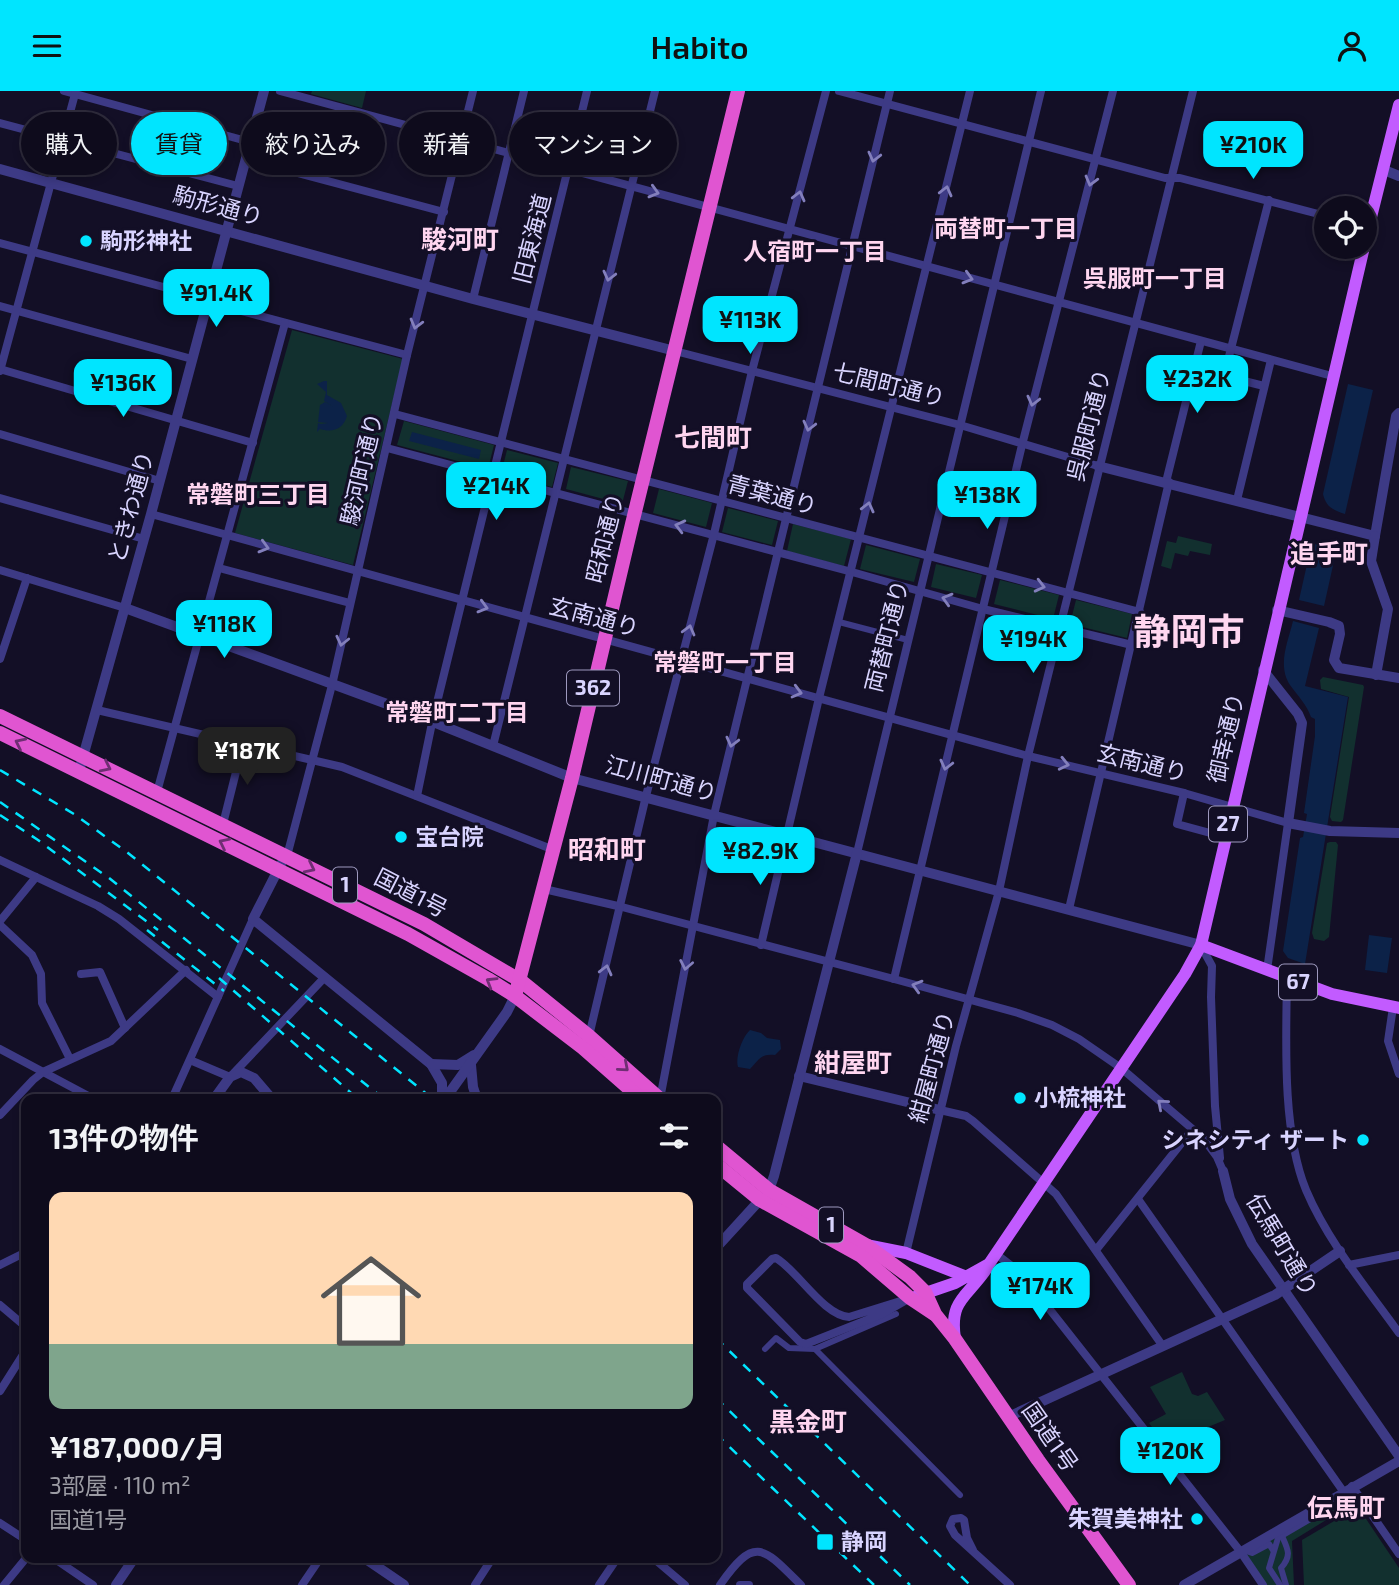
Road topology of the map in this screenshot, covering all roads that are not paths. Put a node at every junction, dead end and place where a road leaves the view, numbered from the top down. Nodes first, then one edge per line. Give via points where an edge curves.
1 (64, 91) edge
2 (264, 91) edge
3 (280, 91) edge
4 (473, 91) edge
5 (524, 91) edge
6 (587, 91) edge
7 (655, 91) edge
8 (738, 91) edge
9 (826, 91) edge
10 (839, 91) edge
11 (890, 91) edge
12 (970, 91) edge
13 (1041, 91) edge
14 (1113, 91) edge
15 (1193, 91) edge
16 (75, 94) junction
17 (887, 104) junction
18 (1399, 105) edge
19 (70, 112) edge
20 (258, 112) edge
21 (468, 112) edge
22 (519, 112) edge
23 (582, 112) edge
24 (0, 123) edge
25 (399, 124) edge
26 (963, 124) junction
27 (21, 128) edge
28 (241, 140) edge
29 (1029, 142) junction
30 (495, 150) edge
31 (509, 153) joint
32 (117, 154) edge
33 (1097, 160) junction
34 (0, 169) edge
35 (1384, 170) junction
36 (53, 175) edge
37 (241, 175) edge
38 (306, 175) edge
39 (453, 175) edge
40 (567, 175) edge
41 (594, 175) edge
42 (1399, 176) edge
43 (1172, 177) junction
44 (51, 183) junction
45 (238, 186) junction
46 (632, 186) junction
47 (1376, 196) edge
48 (1269, 200) junction
49 (710, 208) junction
50 (444, 212) junction
51 (1314, 213) edge
52 (227, 230) junction
53 (790, 230) junction
54 (0, 243) edge
55 (852, 246) junction
56 (32, 252) junction
57 (1361, 259) edge
58 (927, 266) junction
59 (426, 285) junction
60 (993, 285) junction
61 (473, 299) junction
62 (207, 301) junction
63 (1058, 303) junction
64 (0, 306) edge
65 (16, 310) junction
66 (534, 315) junction
67 (285, 323) junction
68 (1133, 323) junction
69 (596, 331) junction
70 (1201, 341) junction
71 (1230, 348) junction
72 (675, 351) junction
73 (407, 355) junction
74 (192, 359) junction
75 (1271, 360) junction
76 (0, 369) edge
77 (752, 371) junction
78 (1332, 376) junction
79 (1265, 387) junction
80 (818, 389) junction
81 (892, 407) junction
82 (1399, 413) edge
83 (395, 414) junction
84 (177, 420) junction
85 (960, 425) junction
86 (0, 434) edge
87 (253, 443) junction
88 (501, 444) junction
89 (1022, 445) junction
90 (387, 448) junction
91 (564, 460) junction
92 (1098, 466) junction
93 (493, 476) junction
94 (1385, 476) junction
95 (1399, 478) edge
96 (643, 479) junction
97 (160, 481) junction
98 (1167, 482) junction
99 (557, 492) junction
100 (0, 498) edge
101 (1237, 500) junction
102 (722, 501) junction
103 (151, 515) junction
104 (634, 515) junction
105 (1300, 516) junction
106 (786, 519) junction
107 (714, 534) junction
108 (1375, 536) junction
109 (228, 537) junction
110 (144, 539) junction
111 (860, 539) junction
112 (778, 552) junction
113 (928, 557) junction
114 (219, 568) junction
115 (0, 570) edge
116 (852, 572) junction
117 (357, 573) junction
118 (991, 573) junction
119 (27, 578) junction
120 (920, 591) junction
121 (1069, 593) junction
122 (462, 601) junction
123 (350, 603) junction
124 (125, 608) junction
125 (983, 609) junction
126 (1278, 610) junction
127 (1140, 612) junction
128 (525, 618) junction
129 (839, 622) junction
130 (1060, 628) junction
131 (200, 634) junction
132 (604, 640) junction
133 (908, 640) junction
134 (1132, 645) junction
135 (0, 659) edge
136 (681, 660) junction
137 (1263, 670) junction
138 (1376, 675) junction
139 (747, 678) junction
140 (1399, 678) edge
141 (332, 685) junction
142 (819, 698) junction
143 (97, 710) junction
144 (0, 716) edge
145 (890, 717) junction
146 (432, 723) junction
147 (174, 728) junction
148 (0, 733) edge
149 (954, 734) junction
150 (243, 744) junction
151 (493, 747) junction
152 (1028, 756) junction
153 (83, 757) junction
154 (312, 760) junction
155 (79, 771) junction
156 (1101, 772) junction
157 (572, 778) junction
158 (157, 792) junction
159 (1184, 793) junction
160 (417, 796) junction
161 (646, 796) junction
162 (1231, 807) junction
163 (714, 815) junction
164 (1288, 823) junction
165 (223, 824) junction
166 (1399, 833) edge
167 (787, 835) junction
168 (1225, 837) junction
169 (554, 851) junction
170 (857, 853) junction
171 (287, 856) junction
172 (2, 863) edge
173 (277, 870) junction
174 (920, 870) junction
175 (36, 877) junction
176 (544, 889) junction
177 (999, 891) junction
178 (622, 907) junction
179 (1069, 909) junction
180 (253, 919) junction
181 (0, 923) edge
182 (694, 926) junction
183 (761, 945) junction
184 (1200, 945) junction
185 (829, 963) junction
186 (1267, 970) junction
187 (186, 971) junction
188 (81, 974) dead end
189 (326, 977) junction
190 (1287, 978) junction
191 (894, 979) junction
192 (521, 981) junction
193 (515, 996) junction
194 (218, 997) junction
195 (969, 1001) junction
196 (1396, 1008) edge
197 (125, 1028) junction
198 (589, 1036) junction
199 (0, 1049) edge
200 (480, 1051) junction
201 (70, 1059) junction
202 (190, 1060) junction
203 (431, 1065) junction
204 (471, 1065) junction
205 (1121, 1068) junction
206 (1398, 1072) edge
207 (43, 1073) junction
208 (799, 1076) junction
209 (230, 1077) junction
210 (84, 1094) edge
211 (174, 1094) edge
212 (218, 1094) edge
213 (268, 1094) edge
214 (443, 1094) edge
215 (447, 1094) edge
216 (475, 1094) edge
217 (635, 1094) edge
218 (654, 1094) edge
219 (661, 1094) edge
220 (940, 1109) junction
221 (0, 1115) edge
222 (1192, 1130) junction
223 (721, 1151) edge
224 (721, 1167) edge
225 (1223, 1171) junction
226 (1044, 1181) junction
227 (764, 1195) junction
228 (1138, 1199) junction
229 (721, 1242) edge
230 (866, 1245) junction
231 (1097, 1250) junction
232 (1340, 1251) junction
233 (21, 1254) edge
234 (906, 1254) junction
235 (1399, 1255) edge
236 (993, 1259) junction
237 (0, 1265) edge
238 (1349, 1265) junction
239 (967, 1277) junction
240 (1282, 1291) junction
241 (925, 1292) junction
242 (910, 1298) junction
243 (1, 1307) edge
244 (891, 1309) junction
245 (935, 1314) junction
246 (1220, 1319) junction
247 (21, 1323) edge
248 (1399, 1333) edge
249 (955, 1339) junction
250 (1162, 1345) junction
251 (765, 1349) dead end
252 (815, 1349) junction
253 (21, 1358) edge
254 (1099, 1374) junction
255 (0, 1391) edge
256 (1008, 1417) junction
257 (1399, 1458) edge
258 (1349, 1489) junction
259 (960, 1495) dead end
260 (0, 1523) edge
261 (1282, 1536) junction
262 (21, 1537) edge
263 (973, 1550) dead end
264 (1273, 1550) junction
265 (1241, 1551) junction
266 (1399, 1554) edge
267 (22, 1563) edge
268 (61, 1563) edge
269 (131, 1563) edge
270 (317, 1563) edge
271 (372, 1563) edge
272 (489, 1563) edge
273 (614, 1563) edge
274 (659, 1563) edge
275 (4, 1585) edge
276 (93, 1585) edge
277 (116, 1585) edge
278 (302, 1585) edge
279 (404, 1585) edge
280 (475, 1585) edge
281 (599, 1585) edge
282 (685, 1585) edge
283 (720, 1585) edge
284 (740, 1585) edge
285 (749, 1585) edge
286 (801, 1585) edge
287 (1010, 1585) edge
288 (1129, 1585) edge
289 (1184, 1585) edge
290 (1263, 1585) edge
291 (1283, 1585) edge

1 - 16 street
2 - 20 street, ときわ通り
3 - 25 street
4 - 21 street, 駿河町通り
5 - 22 street
6 - 23 street, 旧東海道
7 - 46 street
8 - 49 highway, 昭和通り / 362
53 -> 9 street
10 - 17 street
11 - 17 street
12 - 26 street
13 - 29 street, 両替町通り
14 - 33 street
15 - 43 street, 呉服町通り
16 - 19 street
16 - 28 street
17 - 26 street
17 -> 55 street
18 - 35 main road
24 - 27 street
26 - 29 street
58 -> 26 street
29 - 33 street
29 - 60 street, 両替町通り
30 - 31 street
31 - 61 street
32 - 45 street
33 - 43 street
33 -> 63 street
34 - 44 street, 駒形通り
35 - 42 street
35 - 47 main road
36 - 44 street
37 - 45 street, ときわ通り
38 - 50 street
39 - 50 street, 駿河町通り
40 - 66 street, 旧東海道
41 - 46 street
43 - 48 street
43 - 68 street, 呉服町通り
44 - 52 street, 駒形通り
44 - 56 street
45 - 52 street, ときわ通り
46 -> 49 street
46 -> 69 street
48 - 51 street
48 - 71 street
49 - 53 street
49 - 72 highway, 昭和通り / 362
50 - 59 street, 駿河町通り
52 - 59 street, 駒形通り
52 - 62 street, ときわ通り
53 - 55 street
53 - 77 street
54 - 56 street
55 - 58 street
55 - 80 street
56 - 62 street
56 - 65 street
57 - 78 main road, 御幸通り / 27
58 -> 60 street
58 - 81 street
59 - 61 street, 七間町通り
59 -> 73 street, 駿河町通り
60 - 63 street
60 - 85 street, 両替町通り
61 - 66 street, 七間町通り
62 - 67 street
62 - 74 street, ときわ通り
63 - 68 street
63 -> 89 street
64 - 65 street
65 - 74 street
65 - 76 street
66 - 69 street, 七間町通り
66 - 88 street, 旧東海道
67 - 73 street
67 - 87 street
68 - 70 street
68 - 92 street, 呉服町通り
69 - 72 street, 七間町通り
69 - 91 street
70 - 71 street
70 - 98 street
71 - 75 street
71 - 79 street via 1224,376
72 - 77 street, 七間町通り
72 - 96 highway, 昭和通り / 362
73 - 83 street, 駿河町通り
74 - 84 street, ときわ通り
75 - 78 street
75 - 79 street
76 - 84 street
77 - 80 street, 七間町通り
77 - 102 street
78 - 105 main road, 御幸通り / 27
79 - 101 street
80 - 81 street, 七間町通り
80 -> 106 street
81 - 85 street, 七間町通り
111 -> 81 street
82 - 94 street
83 - 88 street, 青葉通り
83 - 90 street, 駿河町通り
84 - 87 street
84 - 97 street, ときわ通り
85 - 89 street, 七間町通り
85 - 113 street, 両替町通り
86 - 97 street
87 - 109 street
88 - 91 street, 青葉通り
88 - 93 street, 旧東海道
89 - 92 street, 七間町通り
89 - 118 street
90 - 93 street
90 - 117 street, 駿河町通り
91 - 96 street, 青葉通り
91 - 99 street
92 - 98 street, 七間町通り
92 - 121 street, 呉服町通り
93 - 99 street
93 - 122 street, 旧東海道
94 - 95 street
94 - 108 street
96 - 102 street, 青葉通り
96 - 104 highway, 昭和通り / 362
97 - 103 street, ときわ通り
98 - 101 street, 七間町通り
98 - 127 street
99 - 104 street
99 - 128 street
100 - 110 street
101 - 105 street, 七間町通り
102 - 106 street, 青葉通り
102 - 107 street
103 - 109 street, 玄南通り
103 - 110 street, ときわ通り
107 -> 104 street
104 - 132 highway, 昭和通り / 362
105 - 108 street, 七間町通り
105 - 126 main road, 御幸通り / 27
106 - 111 street, 青葉通り
106 - 112 street
107 - 112 street
136 -> 107 street
108 - 138 street via 1371,561 1388,609
109 - 114 street
109 -> 117 street, 玄南通り
110 - 124 street, ときわ通り
111 - 113 street, 青葉通り
111 - 116 street
112 - 116 street
112 - 139 street
113 - 118 street, 青葉通り
113 - 120 street, 両替町通り
114 - 123 street
114 - 131 street
115 - 119 street
116 - 120 street
116 - 129 street
117 - 122 street, 玄南通り
117 - 123 street, 駿河町通り
118 -> 121 street, 青葉通り
118 - 125 street
119 - 124 street
119 - 135 street
125 -> 120 street
120 - 133 street, 両替町通り
121 - 127 street, 青葉通り
121 - 130 street, 呉服町通り
122 -> 128 street, 玄南通り
122 - 146 street, 旧東海道
123 -> 141 street, 駿河町通り
124 - 131 street, 江川町通り
124 - 143 street, ときわ通り
125 - 130 street
125 - 149 street
126 - 137 main road, 御幸通り / 27
126 - 138 street via 1335,624 1340,630 1336,667
127 - 134 street
128 - 132 street, 玄南通り
128 - 151 street
129 - 133 street
129 - 142 street
130 - 134 street
130 - 152 street, 呉服町通り
131 - 141 street, 江川町通り
131 - 147 street
132 - 136 street, 玄南通り
132 - 157 highway, 昭和通り / 362
133 - 145 street, 両替町通り
134 - 156 street
136 - 139 street, 玄南通り
136 - 161 street
137 - 162 main road, 御幸通り / 27
137 - 164 street via 1302,723
138 - 140 street
139 -> 142 street, 玄南通り
139 -> 163 street
141 - 146 street, 江川町通り
141 - 154 street, 駿河町通り
142 - 145 street, 玄南通り
142 - 167 street
143 - 147 street
143 - 153 street, ときわ通り
144 - 153 highway, 国道1号 / 1
145 - 149 street, 玄南通り
145 - 170 street, 両替町通り
146 - 151 street, 江川町通り
146 - 160 street, 旧東海道
147 - 150 street
147 - 158 street
155 -> 148 highway, 国道1号 / 1
149 - 152 street, 玄南通り
149 -> 174 street
150 - 154 street
150 - 165 street
151 - 157 street, 江川町通り
152 -> 156 street, 玄南通り
152 - 177 street, 呉服町通り
153 - 155 street, ときわ通り
153 -> 158 highway, 国道1号 / 1
154 - 160 street
154 - 171 street, 駿河町通り
173 -> 155 highway, 国道1号 / 1
156 - 159 street, 玄南通り
156 - 179 street
157 - 161 street, 江川町通り
157 - 169 highway, 昭和通り / 362
158 - 165 highway, 国道1号 / 1
159 - 162 street, 玄南通り
159 - 168 street via 1177,824
160 - 169 street
161 - 163 street, 江川町通り
161 - 178 street
162 - 164 street, 玄南通り
162 - 168 main road, 御幸通り / 27
163 - 167 street, 江川町通り
163 - 182 street
164 - 166 street via 1330,831
164 - 186 street
165 - 171 highway, 国道1号 / 1
167 - 170 street, 江川町通り
167 - 183 street
168 - 184 main road, 御幸通り / 27
169 - 176 highway, 昭和通り / 362
170 - 174 street, 江川町通り
170 - 185 street, 両替町通り
171 - 173 street
171 -> 192 highway, 国道1号 / 1 via 424,924
172 - 175 street
173 - 180 street
193 -> 173 highway, 国道1号 / 1 via 408,934
174 - 177 street, 江川町通り
174 - 191 street
175 - 181 street
175 - 187 street via 119,919
176 - 178 street
176 - 192 highway, 昭和通り / 362
177 - 179 street, 江川町通り
177 - 195 street, 紺屋町通り
178 - 182 street
198 -> 178 street
179 - 184 street, 江川町通り
180 - 189 street
180 - 194 street
181 - 201 street via 32,955 41,974 42,1003
182 - 183 street
182 -> 219 street
183 - 185 street
184 - 186 main road, 67
184 - 205 main road, 御幸通り / 27
184 - 225 street, 伝馬町通り via 1212,966 1216,1116
185 - 191 street
185 - 208 street, 両替町通り
186 - 190 main road, 67
187 - 194 street
187 - 197 street
188 - 197 street via 100,972
189 - 203 street
189 - 209 street
190 - 196 main road, 67 via 1350,999
190 - 232 street via 1286,1047 1294,1145 1305,1188
195 -> 191 street
192 - 193 highway, 昭和通り / 362
192 - 198 highway, 国道1号 / 1
193 - 200 street
193 - 217 highway, 国道1号 / 1
194 - 202 street
195 - 205 street via 1063,1030
195 - 220 street, 紺屋町通り
196 - 206 street via 1388,1041
197 - 201 street via 111,1041
198 -> 218 highway, 国道1号 / 1
199 - 207 street
200 - 203 street via 458,1065
200 - 204 street
201 - 207 street
202 - 209 street
202 - 211 street
203 - 214 street
204 - 215 street
204 - 216 street
222 -> 205 street
205 - 226 main road, 御幸通り / 27
207 - 210 street
207 - 221 street
208 - 220 street
208 - 227 street, 両替町通り via 774,1176
209 - 212 street
209 - 213 street via 247,1073
220 - 226 street via 966,1116
220 - 234 street, 紺屋町通り
222 - 225 street via 1211,1147
222 - 228 street
223 - 227 highway, 国道1号 / 1
224 - 227 highway, 国道1号 / 1
225 - 240 street, 伝馬町通り via 1244,1230
226 - 231 street
226 - 236 main road, 御幸通り / 27
227 - 229 street
227 - 230 highway, 国道1号 / 1
227 - 242 highway, 国道1号 / 1 via 861,1256
228 - 231 street
228 - 246 street
230 - 234 main road
230 - 241 highway, 国道1号 / 1
231 - 250 street
232 - 238 street
232 - 240 street
233 - 237 street
234 - 239 main road
235 - 238 street
236 - 239 main road, 御幸通り / 27
236 - 249 main road, 27 via 957,1304
236 - 254 street via 1021,1273
238 - 248 street
239 - 241 main road, 御幸通り / 27
240 - 246 street
240 - 257 street, 伝馬町通り
241 - 242 main road, 御幸通り / 27
241 - 245 highway, 国道1号 / 1
242 - 244 street
242 - 245 highway, 国道1号 / 1
243 - 247 street
244 - 244 street via 806,1344 747,1288 776,1258 842,1317
244 - 252 street
245 - 249 highway, 国道1号 / 1
246 - 250 street
246 - 258 street
249 - 256 highway, 国道1号 / 1
250 - 254 street
251 - 252 street via 776,1338 789,1347
252 - 259 street
253 - 255 street
254 - 256 street
254 - 265 street
256 - 288 highway, 国道1号 / 1
257 - 258 street
258 - 261 street via 1346,1498
258 - 265 street
258 - 266 street
260 - 262 street
261 - 264 street
261 - 291 street via 1289,1551 1288,1561 1281,1567
263 - 287 street
264 - 265 street via 1269,1544 1252,1553
264 - 291 street via 1269,1568
265 - 289 street
265 - 290 street
267 - 275 street
268 - 276 street
269 - 277 street
270 - 278 street
271 - 279 street
272 - 280 street
273 - 281 street
274 - 282 street
283 - 286 street via 736,1562 757,1552 770,1555
284 - 285 street

